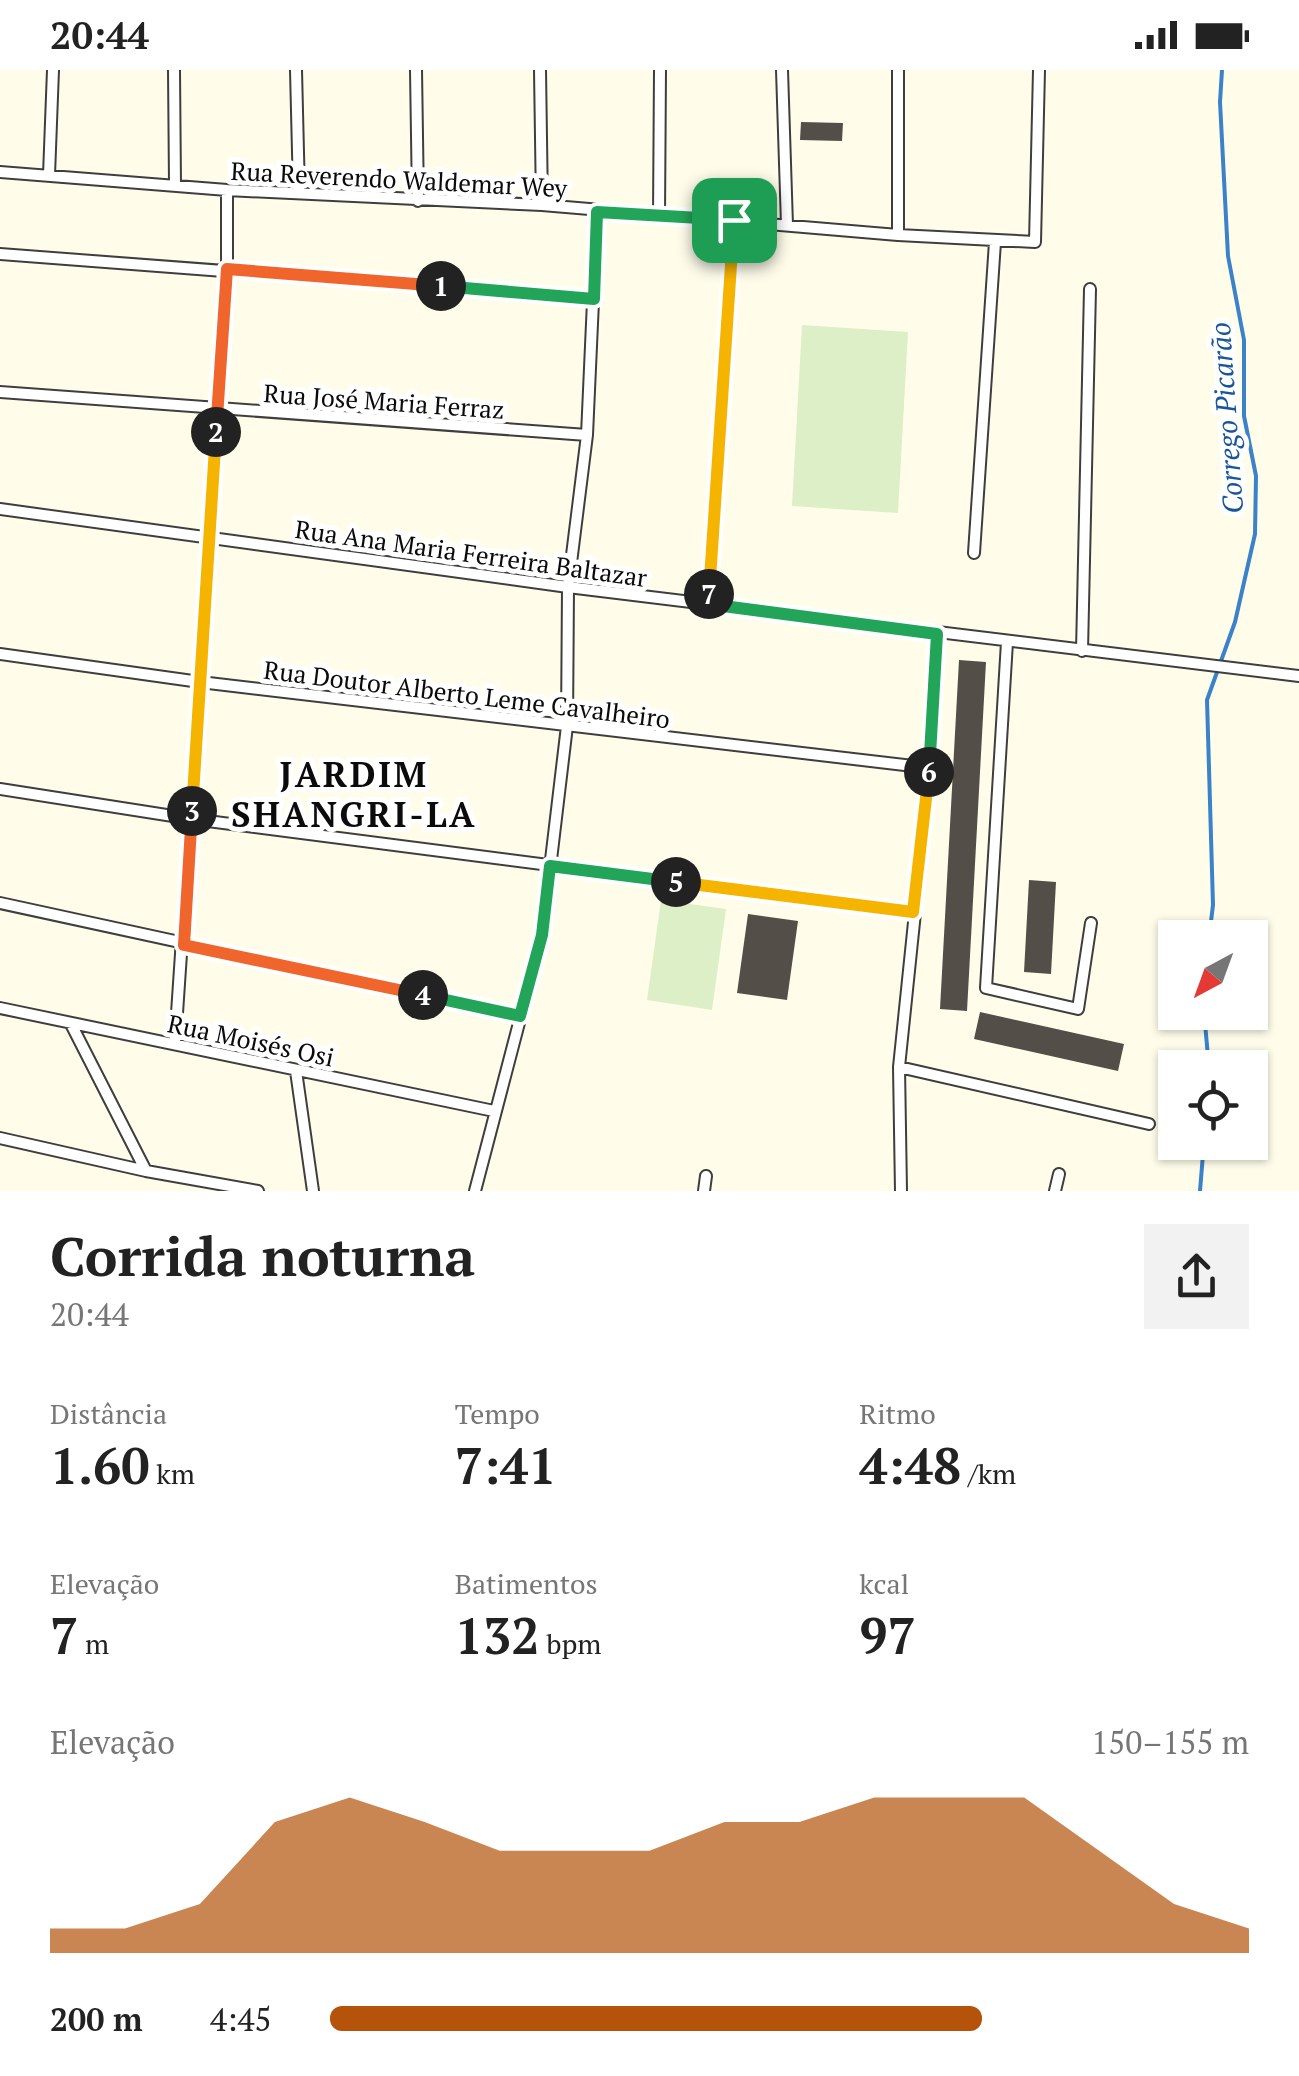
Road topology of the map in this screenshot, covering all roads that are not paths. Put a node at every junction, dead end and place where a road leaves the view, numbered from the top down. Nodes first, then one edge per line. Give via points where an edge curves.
1 (53, 70) edge
2 (174, 70) edge
3 (296, 70) edge
4 (416, 70) edge
5 (540, 70) edge
6 (660, 70) edge
7 (782, 70) edge
8 (898, 70) edge
9 (1039, 70) edge
10 (0, 172) edge
11 (49, 175) junction
12 (175, 184) junction
13 (227, 190) junction
14 (299, 192) junction
15 (418, 201) junction
16 (542, 205) junction
17 (597, 212) junction
18 (659, 216) junction
19 (734, 220) junction
20 (787, 224) junction
21 (898, 235) junction
22 (995, 242) junction
23 (0, 254) edge
24 (227, 269) junction
25 (1090, 289) dead end
26 (594, 299) junction
27 (0, 392) edge
28 (218, 409) junction
29 (586, 435) junction
30 (0, 509) edge
31 (210, 539) junction
32 (974, 553) dead end
33 (568, 587) junction
34 (708, 604) junction
35 (937, 634) junction
36 (1007, 642) junction
37 (1082, 651) junction
38 (0, 654) edge
39 (1299, 676) edge
40 (200, 682) junction
41 (567, 726) junction
42 (930, 768) junction
43 (0, 789) edge
44 (192, 819) junction
45 (550, 866) junction
46 (0, 903) edge
47 (913, 912) junction
48 (1092, 922) dead end
49 (184, 945) junction
50 (0, 1008) edge
51 (520, 1016) junction
52 (70, 1024) junction
53 (175, 1043) junction
54 (898, 1068) junction
55 (296, 1071) junction
56 (494, 1110) junction
57 (1149, 1124) dead end
58 (0, 1138) edge
59 (146, 1171) junction
60 (1059, 1174) dead end
61 (706, 1176) dead end
62 (258, 1191) edge
63 (313, 1191) edge
64 (475, 1191) edge
65 (704, 1191) edge
66 (901, 1191) edge
67 (1055, 1191) edge

1 - 11 street
2 - 12 street
3 - 14 street
4 - 15 street
5 - 16 street
6 - 18 street
7 - 20 street
8 - 21 street
9 - 22 street, Rua Reverendo Waldemar Wey via 1035,242
10 - 11 street, Rua Reverendo Waldemar Wey
11 - 12 street, Rua Reverendo Waldemar Wey
12 - 13 street, Rua Reverendo Waldemar Wey
13 - 14 street, Rua Reverendo Waldemar Wey
13 - 24 street
14 - 15 street, Rua Reverendo Waldemar Wey
15 - 16 street, Rua Reverendo Waldemar Wey
16 - 17 street, Rua Reverendo Waldemar Wey
17 - 18 street, Rua Reverendo Waldemar Wey
17 - 26 street
18 - 19 street, Rua Reverendo Waldemar Wey
19 - 20 street, Rua Reverendo Waldemar Wey
19 - 34 street
20 - 21 street, Rua Reverendo Waldemar Wey
21 - 22 street, Rua Reverendo Waldemar Wey
22 - 32 street
23 - 24 street
24 - 26 street
24 - 28 street
25 - 37 street
26 - 29 street
27 - 28 street, Rua José Maria Ferraz
28 - 29 street, Rua José Maria Ferraz
28 - 31 street
29 - 33 street
30 - 31 street, Rua Ana Maria Ferreira Baltazar
31 - 33 street, Rua Ana Maria Ferreira Baltazar
31 - 40 street
33 - 34 street, Rua Ana Maria Ferreira Baltazar
33 - 41 street
34 - 35 street, Rua Ana Maria Ferreira Baltazar
35 - 36 street, Rua Ana Maria Ferreira Baltazar
35 - 42 street
36 - 37 street, Rua Ana Maria Ferreira Baltazar
36 - 48 street via 986,988 1078,1009
37 - 39 street, Rua Ana Maria Ferreira Baltazar
38 - 40 street, Rua Doutor Alberto Leme Cavalheiro
40 - 41 street, Rua Doutor Alberto Leme Cavalheiro
40 - 44 street
41 - 42 street, Rua Doutor Alberto Leme Cavalheiro
41 - 45 street
42 - 47 street
43 - 44 street
44 - 45 street
44 - 49 street
45 - 47 street
45 - 51 street via 542,935
46 - 49 street
47 - 54 street
49 - 51 street
49 - 53 street
50 - 52 street, Rua Moisés Osi
51 - 56 street
52 - 53 street, Rua Moisés Osi
52 - 59 street
53 - 55 street, Rua Moisés Osi
54 - 57 street
54 - 66 street
55 - 56 street, Rua Moisés Osi
55 - 63 street
56 - 64 street
58 - 59 street
59 - 62 street
60 - 67 street
61 - 65 street

